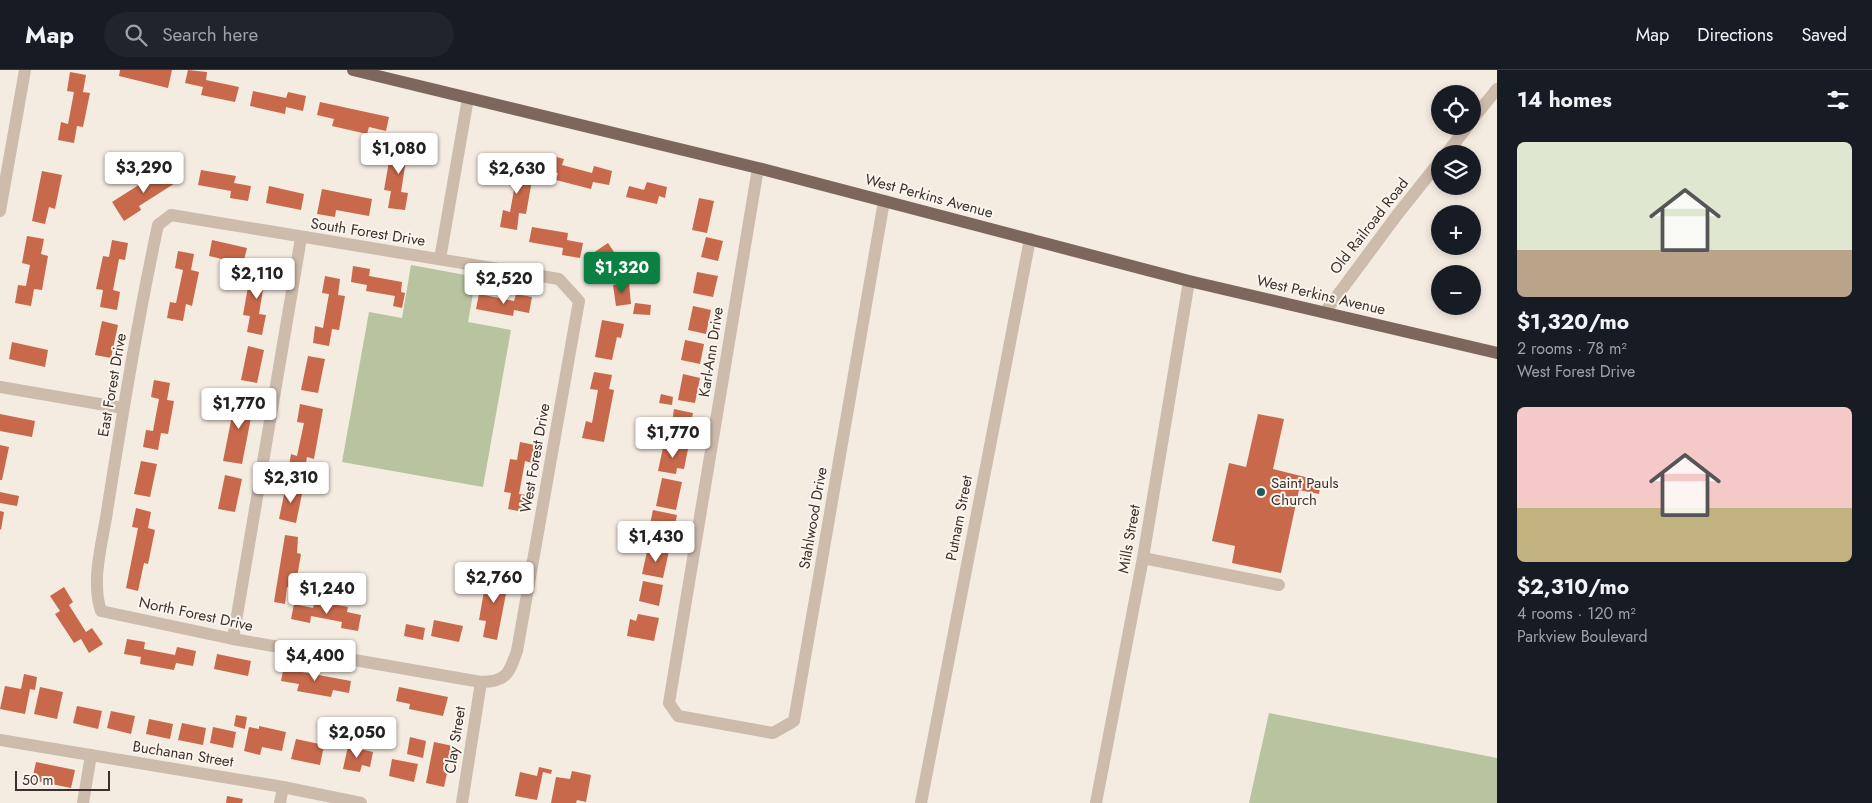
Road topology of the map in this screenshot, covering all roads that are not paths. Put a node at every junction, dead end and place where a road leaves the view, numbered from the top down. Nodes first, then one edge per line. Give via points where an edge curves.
1 (25, 70) edge
2 (353, 70) edge
3 (1497, 90) edge
4 (468, 98) junction
5 (1481, 109) edge
6 (1461, 135) edge
7 (1453, 145) edge
8 (4, 168) edge
9 (758, 168) junction
10 (1431, 172) edge
11 (884, 201) junction
12 (0, 211) edge
13 (171, 215) joint
14 (301, 238) junction
15 (1030, 239) junction
16 (440, 259) junction
17 (559, 279) joint
18 (1189, 281) junction
19 (1325, 312) junction
20 (1497, 353) edge
21 (0, 387) edge
22 (123, 408) junction
23 (1143, 558) junction
24 (99, 568) joint
25 (1279, 585) dead end
26 (233, 639) junction
27 (517, 650) joint
28 (481, 682) junction
29 (678, 716) joint
30 (0, 740) edge
31 (91, 755) junction
32 (283, 787) junction
33 (83, 803) edge
34 (280, 803) edge
35 (361, 803) edge
36 (462, 803) edge
37 (921, 803) edge
38 (1096, 803) edge

1 - 8 street
2 - 4 main road, West Perkins Avenue
3 - 5 street
4 - 9 main road, West Perkins Avenue
4 - 16 street
6 - 7 street
8 - 12 street
9 - 11 main road, West Perkins Avenue
9 - 29 street, Karl-Ann Drive via 669,703
10 - 19 street, Old Railroad Road
11 - 15 main road, West Perkins Avenue
11 - 29 street, Stahlwood Drive via 794,721 774,733
13 - 14 street, South Forest Drive
13 - 22 street, East Forest Drive via 158,224
14 - 16 street, South Forest Drive
14 - 26 street
15 - 18 main road, West Perkins Avenue
15 - 37 street, Putnam Street
16 - 17 street, South Forest Drive
17 - 27 street, West Forest Drive via 580,301
18 - 19 main road, West Perkins Avenue
18 - 23 street, Mills Street
19 - 20 main road, West Perkins Avenue
21 - 22 street
22 - 24 street, East Forest Drive
23 - 25 street
23 - 38 street, Mills Street
24 - 26 street, North Forest Drive via 96,599 100,610
26 - 28 street, North Forest Drive
27 - 28 street, North Forest Drive via 508,674 494,682
28 - 36 street, Clay Street
30 - 31 street, Buchanan Street
31 - 32 street, Buchanan Street
31 - 33 street
32 - 34 street
32 - 35 street, Buchanan Street

